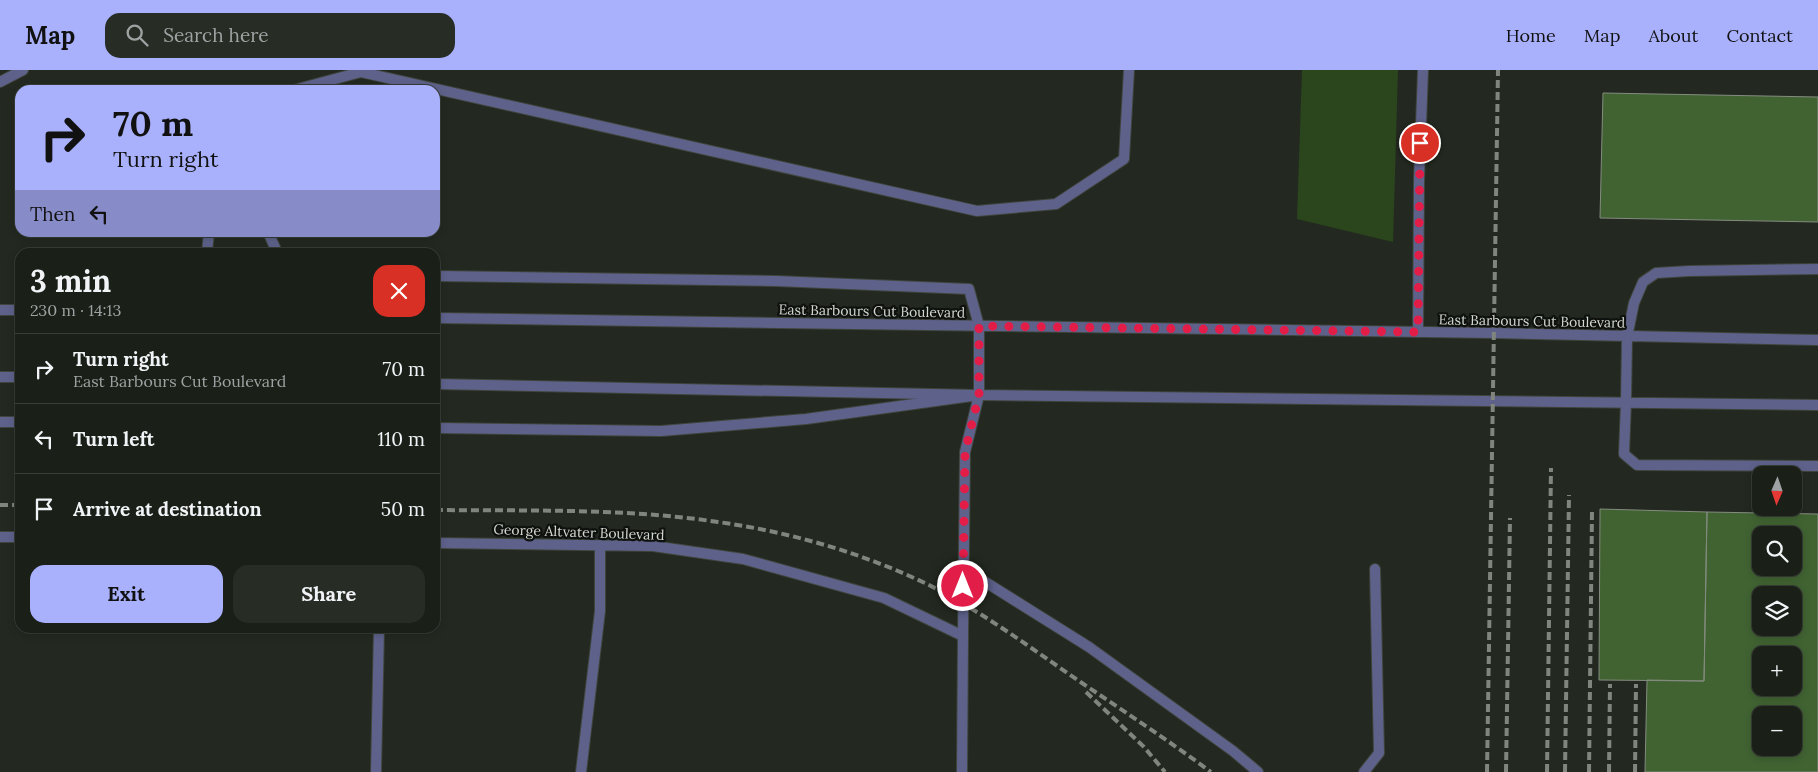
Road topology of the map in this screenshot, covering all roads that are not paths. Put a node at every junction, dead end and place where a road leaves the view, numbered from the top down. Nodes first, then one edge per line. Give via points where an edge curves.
1 (24, 70) edge
2 (1129, 70) edge
3 (1423, 70) edge
4 (0, 82) edge
5 (313, 85) edge
6 (418, 85) edge
7 (440, 90) edge
8 (1818, 269) edge
9 (440, 276) edge
10 (0, 310) edge
11 (15, 310) edge
12 (440, 318) edge
13 (979, 326) junction
14 (1418, 332) junction
15 (1627, 336) junction
16 (1818, 340) edge
17 (0, 377) edge
18 (15, 377) edge
19 (440, 384) edge
20 (979, 395) junction
21 (1626, 402) junction
22 (1818, 405) edge
23 (0, 422) edge
24 (15, 422) edge
25 (440, 428) edge
26 (1818, 466) edge
27 (0, 537) edge
28 (15, 538) edge
29 (440, 543) edge
30 (600, 545) junction
31 (963, 568) junction
32 (1375, 569) dead end
33 (379, 633) edge
34 (963, 636) junction
35 (376, 772) edge
36 (580, 772) edge
37 (962, 772) edge
38 (1258, 772) edge
39 (1364, 772) edge

1 - 4 street
2 - 7 street via 1124,159 1056,204 977,212
3 - 14 street
5 - 6 street via 361,72
8 - 15 street via 1656,273 1643,282 1634,303
9 - 13 street via 776,281 969,289
10 - 11 street
12 - 13 street, East Barbours Cut Boulevard
13 - 14 street, East Barbours Cut Boulevard
13 - 20 street
14 - 15 street, East Barbours Cut Boulevard
15 - 16 street, East Barbours Cut Boulevard
15 - 21 street
17 - 18 street
19 - 20 street
20 - 21 street
20 - 25 street via 806,419 661,431
20 - 31 street via 965,452
21 - 22 street
21 - 26 street via 1624,454 1637,465
23 - 24 street
27 - 28 street
29 - 30 street, George Altvater Boulevard
30 - 34 street, George Altvater Boulevard via 653,546 743,559 884,598
30 - 36 street via 600,610
31 - 34 street
31 - 38 street via 1089,647 1234,750
32 - 39 street via 1379,753
33 - 35 street
34 - 37 street

